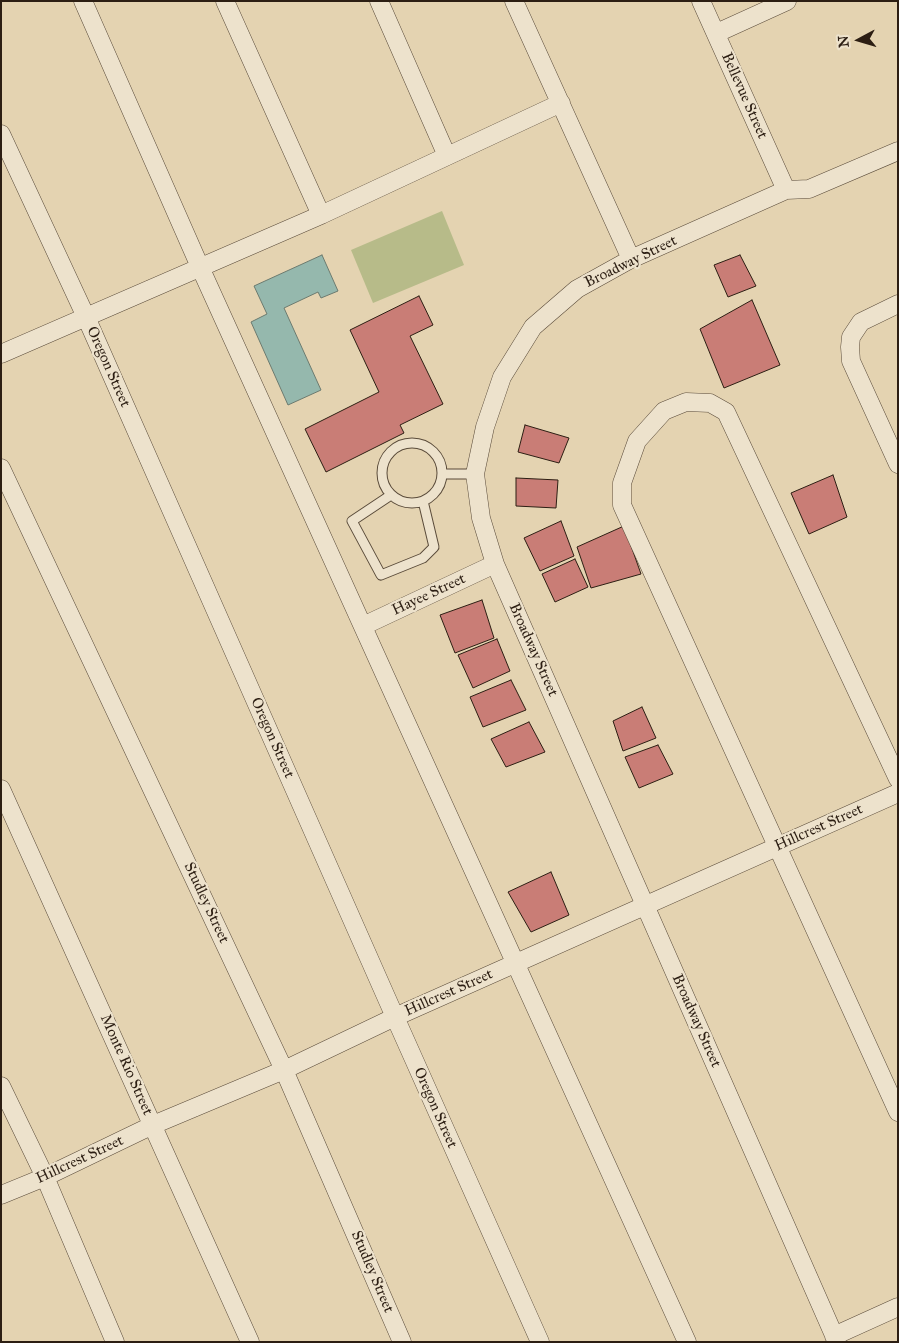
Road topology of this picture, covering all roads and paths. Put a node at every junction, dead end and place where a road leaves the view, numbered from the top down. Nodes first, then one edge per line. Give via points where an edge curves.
1 (83, 1) edge
2 (225, 1) edge
3 (379, 1) edge
4 (514, 1) edge
5 (701, 1) edge
6 (706, 1) edge
7 (787, 1) edge
8 (719, 32) junction
9 (561, 102) junction
10 (1, 134) edge
11 (898, 151) edge
12 (447, 156) junction
13 (786, 190) junction
14 (321, 215) junction
15 (631, 259) junction
16 (200, 267) junction
17 (898, 304) edge
18 (86, 317) junction
19 (1, 354) edge
20 (898, 464) edge
21 (1, 468) edge
22 (442, 474) junction
23 (475, 474) junction
24 (391, 495) junction
25 (423, 501) junction
26 (495, 564) junction
27 (363, 626) junction
28 (898, 779) edge
29 (1, 789) edge
30 (898, 793) edge
31 (778, 846) junction
32 (645, 906) junction
33 (516, 963) junction
34 (394, 1017) junction
35 (284, 1070) junction
36 (1, 1086) edge
37 (898, 1112) edge
38 (153, 1125) junction
39 (45, 1177) junction
40 (1, 1195) edge
41 (898, 1307) edge
42 (835, 1339) edge
43 (115, 1342) edge
44 (250, 1342) edge
45 (402, 1342) edge
46 (540, 1342) edge
47 (687, 1342) edge

1 - 16 street
2 - 14 street
3 - 12 street
4 - 9 street
5 - 13 street, Bellevue Street
6 - 8 street
7 - 8 street
8 - 13 street
9 - 12 street
9 - 15 street
10 - 18 street, Oregon Street
11 - 13 street, Broadway Street via 809,189
12 - 14 street
13 - 15 street, Broadway Street
14 - 16 street
15 - 23 street, Broadway Street via 577,288 533,327 502,377 485,428
16 - 18 street
16 - 27 street
17 - 20 street via 861,322 851,337 850,347 851,361
18 - 19 street
18 - 34 street, Oregon Street
21 - 35 street, Studley Street
22 - 23 lane
22 - 24 lane via 436,455 429,448 411,442 401,445 392,450 382,467 385,487
22 - 25 lane via 436,490
23 - 26 street, Broadway Street via 481,518
24 - 25 lane via 406,502
24 - 25 lane via 352,521 381,575 423,558 434,547
26 - 27 street, Hayee Street
26 - 32 street, Broadway Street
27 - 33 street
28 - 31 street via 726,412 710,403 686,402 664,411 637,441 622,483 622,505
29 - 38 street, Monte Rio Street
30 - 31 street, Hillcrest Street
31 - 32 street, Hillcrest Street
31 - 37 street
32 - 33 street, Hillcrest Street
32 - 42 street, Broadway Street
33 - 34 street, Hillcrest Street
33 - 47 street
34 - 35 street, Hillcrest Street
34 - 46 street, Oregon Street
35 - 38 street, Hillcrest Street
35 - 45 street, Studley Street
36 - 39 street
38 - 39 street, Hillcrest Street
38 - 44 street, Monte Rio Street
39 - 40 street, Hillcrest Street
39 - 43 street
41 - 42 street

